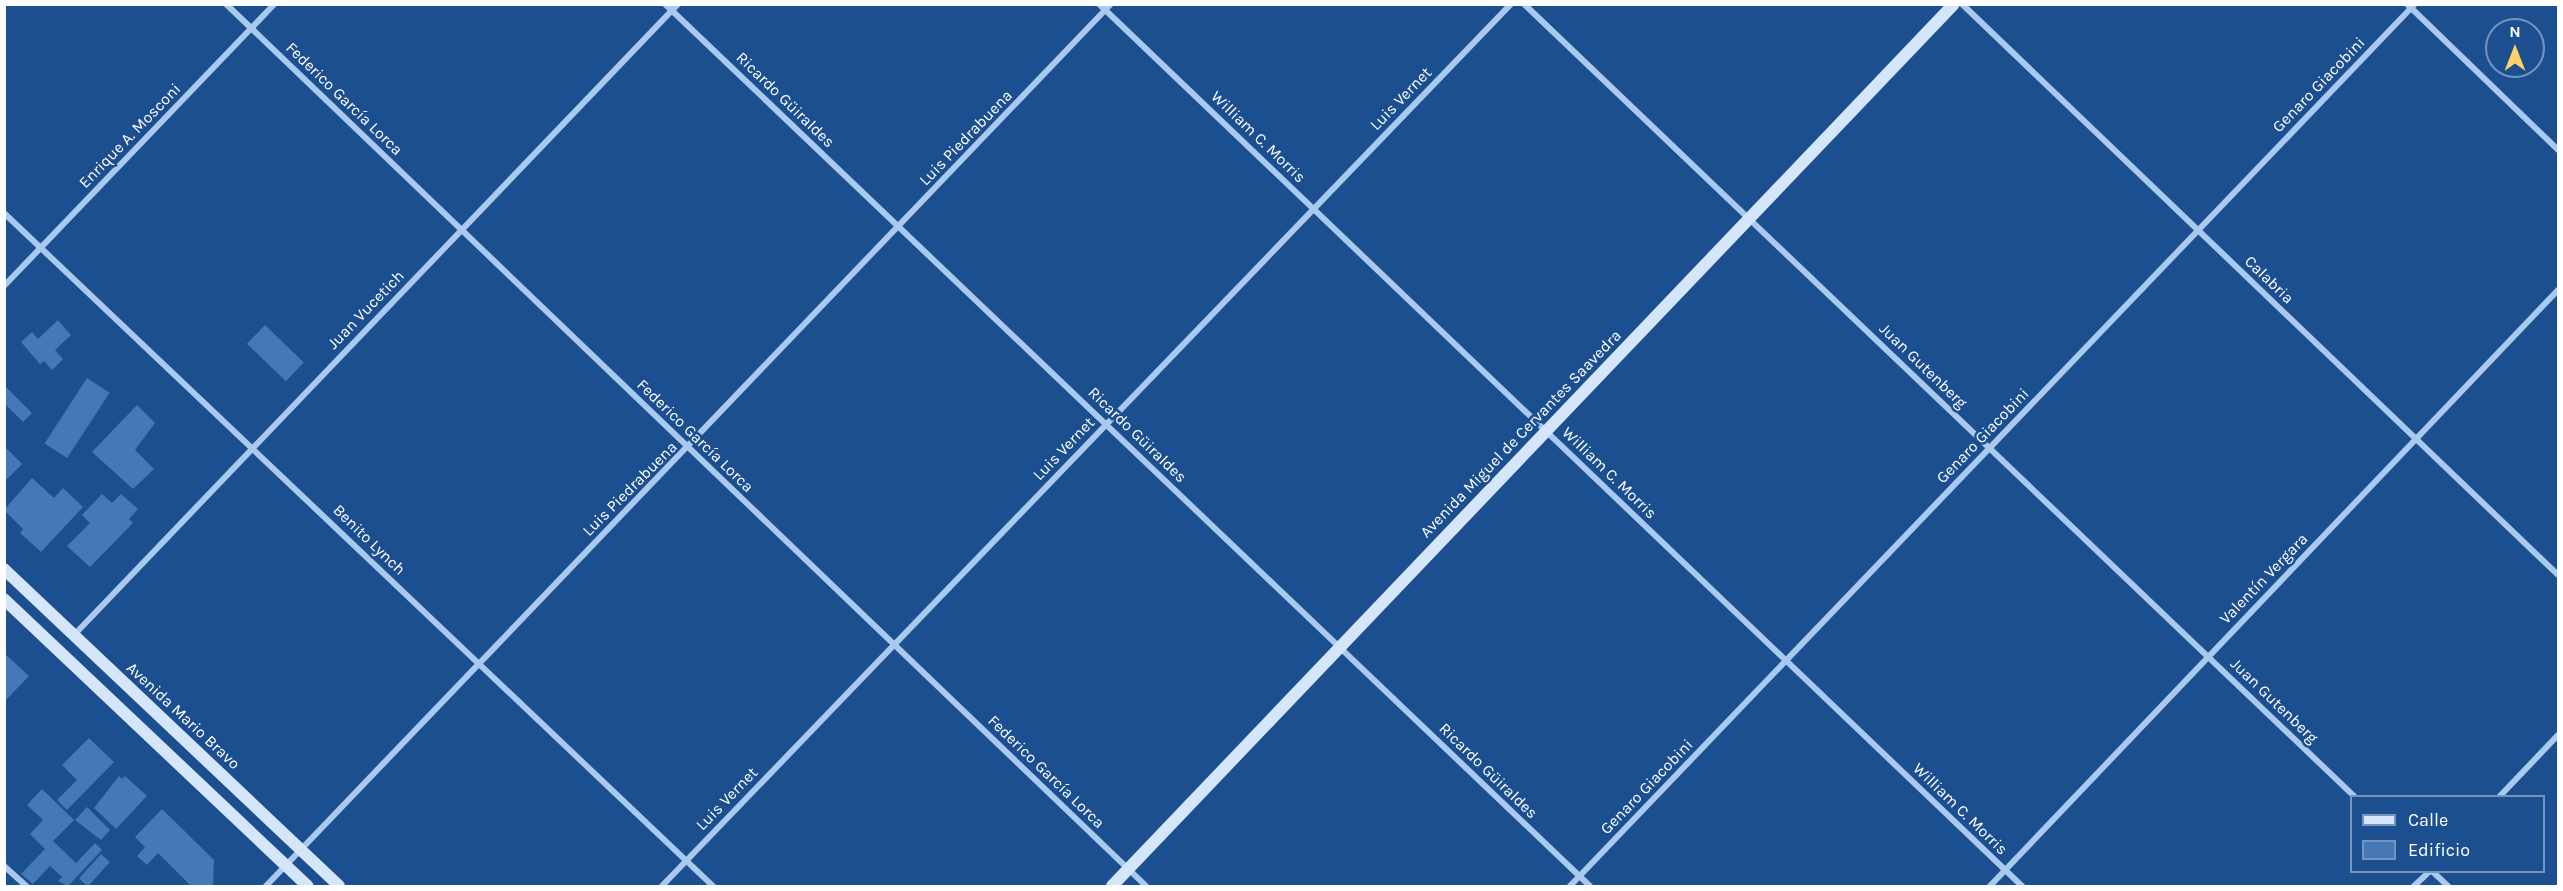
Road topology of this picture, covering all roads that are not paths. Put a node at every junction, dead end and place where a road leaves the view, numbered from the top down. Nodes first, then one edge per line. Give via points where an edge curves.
1 (225, 4) edge
2 (274, 4) edge
3 (665, 4) edge
4 (678, 4) edge
5 (1100, 4) edge
6 (1111, 4) edge
7 (1511, 4) edge
8 (1524, 4) edge
9 (1954, 4) edge
10 (1962, 4) edge
11 (2411, 6) edge
12 (1106, 10) junction
13 (672, 11) junction
14 (251, 29) junction
15 (2559, 150) edge
16 (1314, 209) junction
17 (4, 213) edge
18 (1749, 219) junction
19 (898, 228) junction
20 (462, 230) junction
21 (2198, 231) junction
22 (41, 249) junction
23 (4, 286) edge
24 (2559, 290) edge
25 (1106, 425) junction
26 (1546, 432) junction
27 (2416, 439) junction
28 (253, 448) junction
29 (689, 448) junction
30 (1990, 448) junction
31 (4, 569) edge
32 (2559, 575) edge
33 (4, 599) edge
34 (74, 635) junction
35 (894, 645) junction
36 (1340, 647) junction
37 (2208, 657) junction
38 (1786, 661) junction
39 (478, 663) junction
40 (2559, 735) edge
41 (2353, 795) edge
42 (2501, 795) edge
43 (300, 850) junction
44 (686, 861) junction
45 (286, 865) junction
46 (4, 866) edge
47 (1128, 870) junction
48 (2005, 870) junction
49 (2430, 873) edge
50 (2432, 873) edge
51 (1580, 877) junction
52 (26, 886) edge
53 (266, 886) edge
54 (308, 886) edge
55 (339, 886) edge
56 (662, 886) edge
57 (713, 886) edge
58 (1112, 886) edge
59 (1146, 886) edge
60 (1570, 886) edge
61 (1590, 886) edge
62 (1990, 886) edge
63 (2022, 886) edge
64 (2414, 886) edge
65 (2448, 886) edge

1 - 14 street, Federico García Lorca
2 - 14 street, Enrique A. Mosconi
3 - 13 street, Ricardo Güiraldes
4 - 13 street, Juan Vucetich
5 - 12 street, William C. Morris
6 - 12 street, Luis Piedrabuena
7 - 16 street, Luis Vernet
8 - 18 street, Juan Gutenberg
9 - 18 street, Avenida Miguel de Cervantes Saavedra
10 - 21 street, Calabria
11 - 15 street
11 - 21 street, Genaro Giacobini
12 - 16 street, William C. Morris
12 - 19 street, Luis Piedrabuena
13 - 19 street, Ricardo Güiraldes
13 - 20 street, Juan Vucetich
14 - 20 street, Federico García Lorca
14 - 22 street, Enrique A. Mosconi
16 - 25 street, Luis Vernet
16 - 26 street, William C. Morris
17 - 22 street, Benito Lynch
18 - 26 street, Avenida Miguel de Cervantes Saavedra
18 - 30 street, Juan Gutenberg
19 - 25 street, Ricardo Güiraldes
19 - 29 street, Luis Piedrabuena
20 - 28 street, Juan Vucetich
20 - 29 street, Federico García Lorca
21 - 27 street, Calabria
21 - 30 street, Genaro Giacobini
22 - 23 street, Enrique A. Mosconi
22 - 28 street, Benito Lynch
24 - 27 street, Valentín Vergara
25 - 35 street, Luis Vernet
25 - 36 street, Ricardo Güiraldes
26 - 36 street, Avenida Miguel de Cervantes Saavedra
26 - 38 street, William C. Morris
27 - 32 street, Calabria
27 - 37 street, Valentín Vergara
28 - 34 street, Juan Vucetich
28 - 39 street, Benito Lynch
29 - 35 street, Federico García Lorca
29 - 39 street, Luis Piedrabuena
30 - 37 street, Juan Gutenberg
30 - 38 street, Genaro Giacobini
31 - 34 street, Avenida Mario Bravo
33 - 45 street
34 - 43 street, Avenida Mario Bravo
35 - 44 street, Luis Vernet
35 - 47 street, Federico García Lorca
36 - 47 street, Avenida Miguel de Cervantes Saavedra
36 - 51 street, Ricardo Güiraldes
37 - 41 street, Juan Gutenberg
37 - 48 street, Valentín Vergara
38 - 48 street, William C. Morris
38 - 51 street, Genaro Giacobini
39 - 43 street, Luis Piedrabuena
39 - 44 street, Benito Lynch
40 - 42 street
43 - 45 street, Luis Piedrabuena
43 - 55 street, Avenida Mario Bravo
44 - 56 street, Luis Vernet
44 - 57 street, Benito Lynch
45 - 53 street, Luis Piedrabuena
45 - 54 street
46 - 52 street
47 - 58 street, Avenida Miguel de Cervantes Saavedra
47 - 59 street, Federico García Lorca
48 - 62 street, Valentín Vergara
48 - 63 street, William C. Morris
49 - 64 street
50 - 65 street
51 - 60 street, Genaro Giacobini
51 - 61 street, Ricardo Güiraldes

